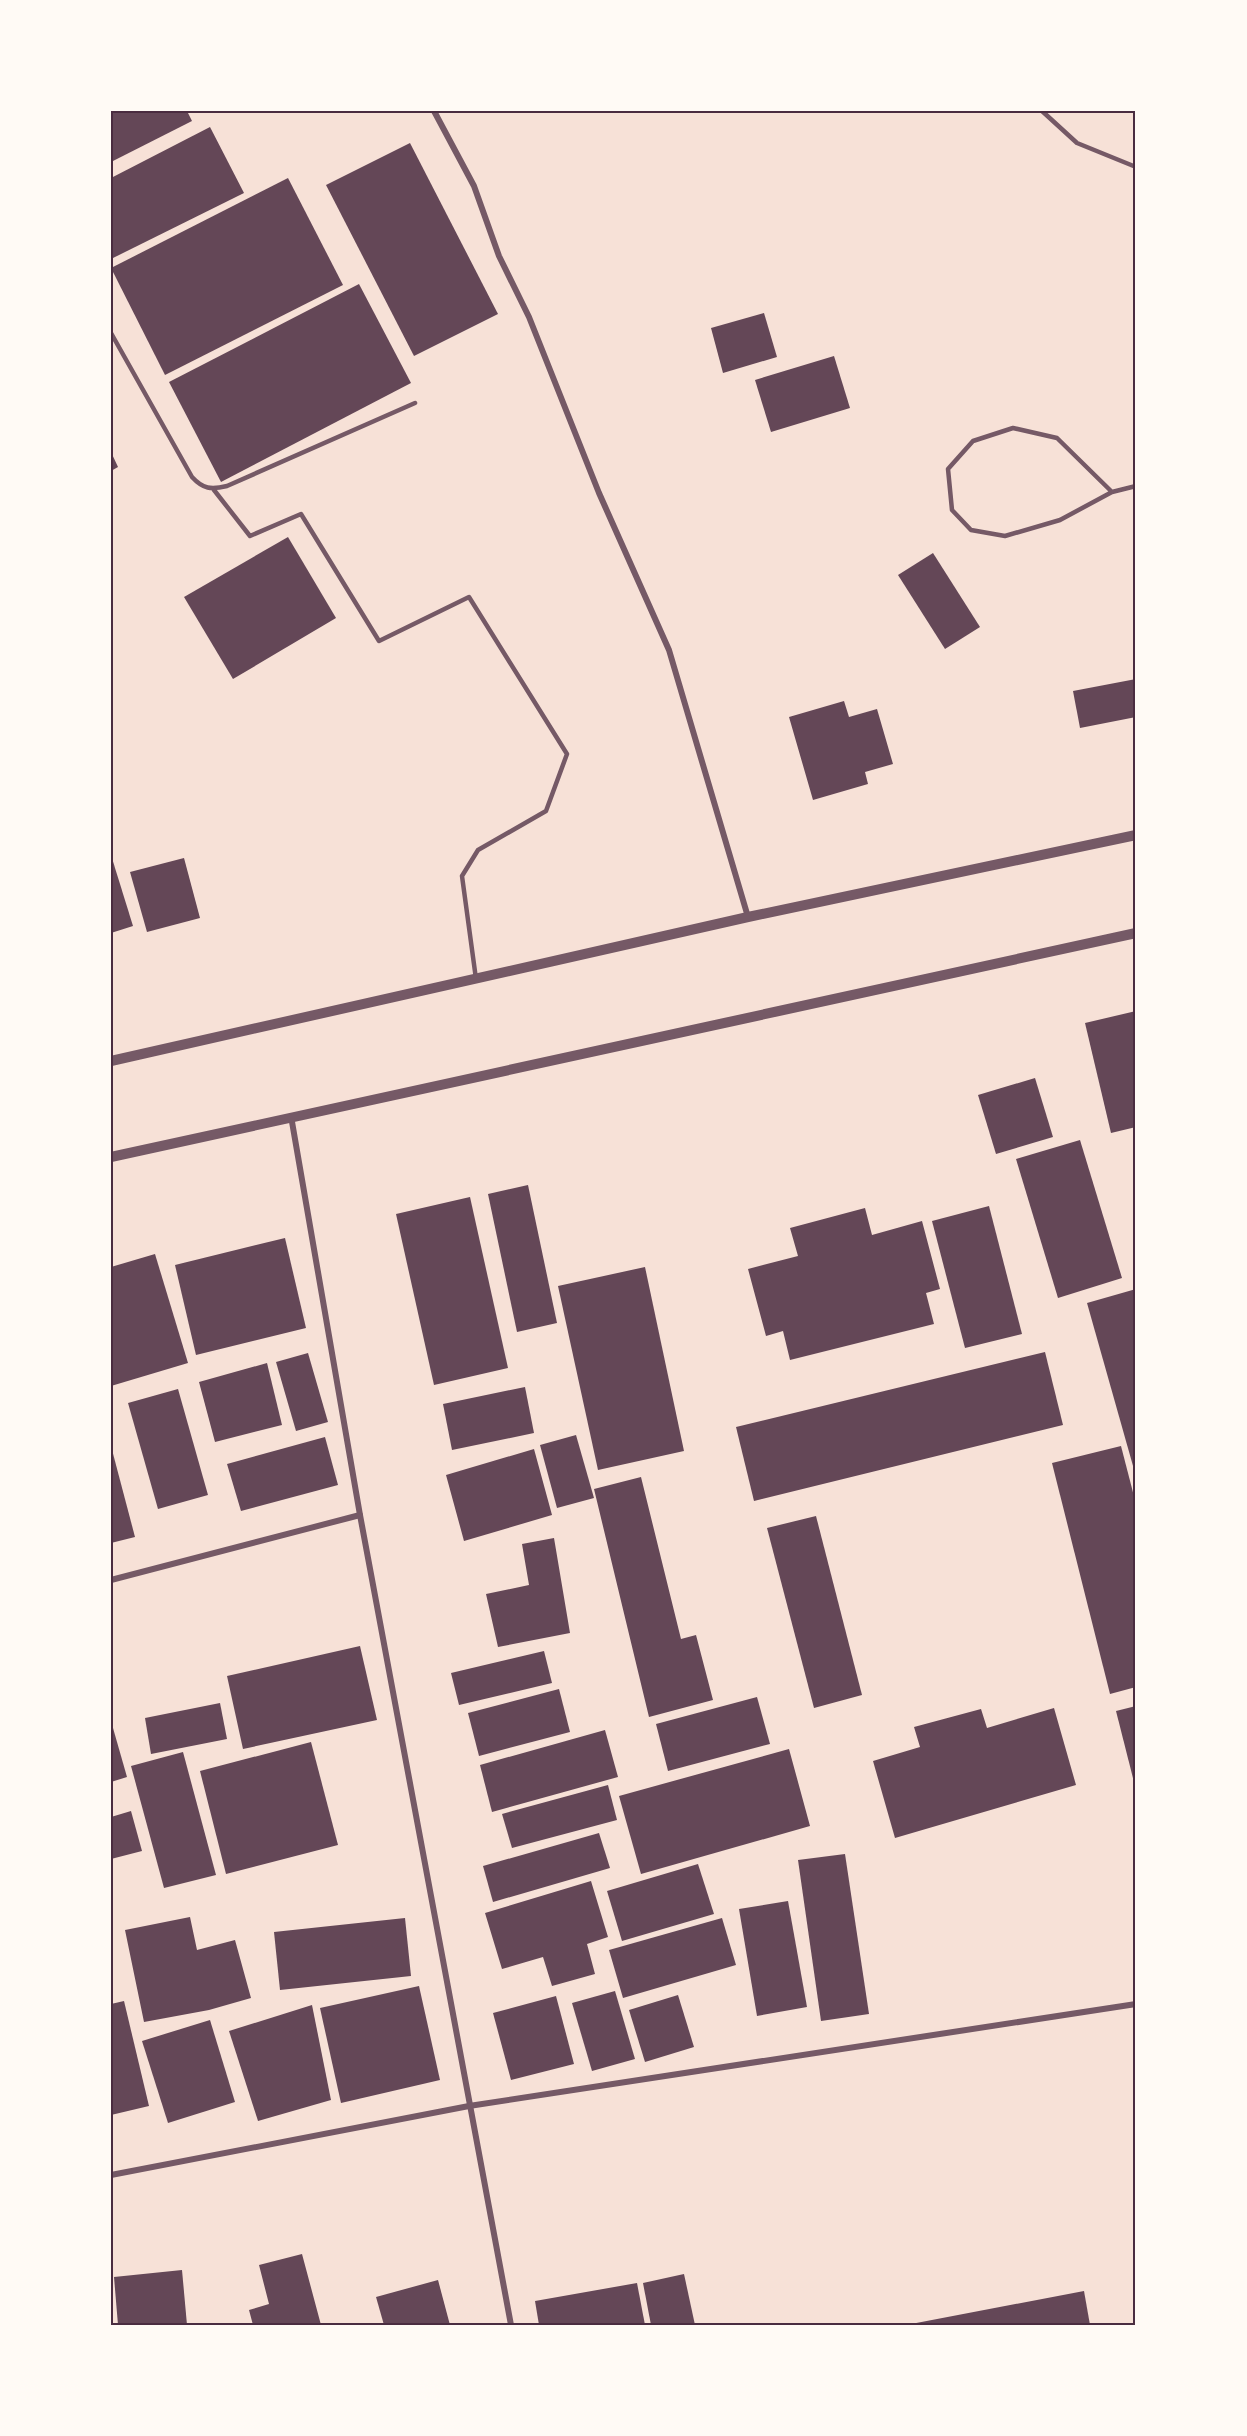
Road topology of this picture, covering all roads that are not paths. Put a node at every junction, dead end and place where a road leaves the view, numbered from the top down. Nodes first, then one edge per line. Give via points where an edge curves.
1 (434, 111) edge
2 (1042, 111) edge
3 (1136, 166) edge
4 (111, 333) edge
5 (415, 403) dead end
6 (1136, 486) edge
7 (214, 490) junction
8 (1112, 492) junction
9 (1136, 835) edge
10 (748, 917) junction
11 (1136, 933) edge
12 (476, 979) junction
13 (111, 1060) edge
14 (291, 1116) junction
15 (111, 1157) edge
16 (360, 1515) junction
17 (111, 1580) edge
18 (1136, 2004) edge
19 (469, 2106) junction
20 (111, 2175) edge
21 (511, 2325) edge

1 - 10 street via 474,186 499,256 529,317 669,650
2 - 3 lane via 1077,142
4 - 7 lane via 192,477 201,487
5 - 7 lane
6 - 8 lane
7 - 12 lane via 250,536 301,514 379,641 469,597 567,754 546,811 478,850 462,876
8 - 8 lane via 1057,438 1013,428 973,441 948,469 952,510 971,530 1005,536 1060,520
9 - 10 street
10 - 12 street
11 - 14 street
12 - 13 street
14 - 15 street
14 - 16 street
16 - 17 street
16 - 19 street
18 - 19 street
19 - 20 street
19 - 21 street

